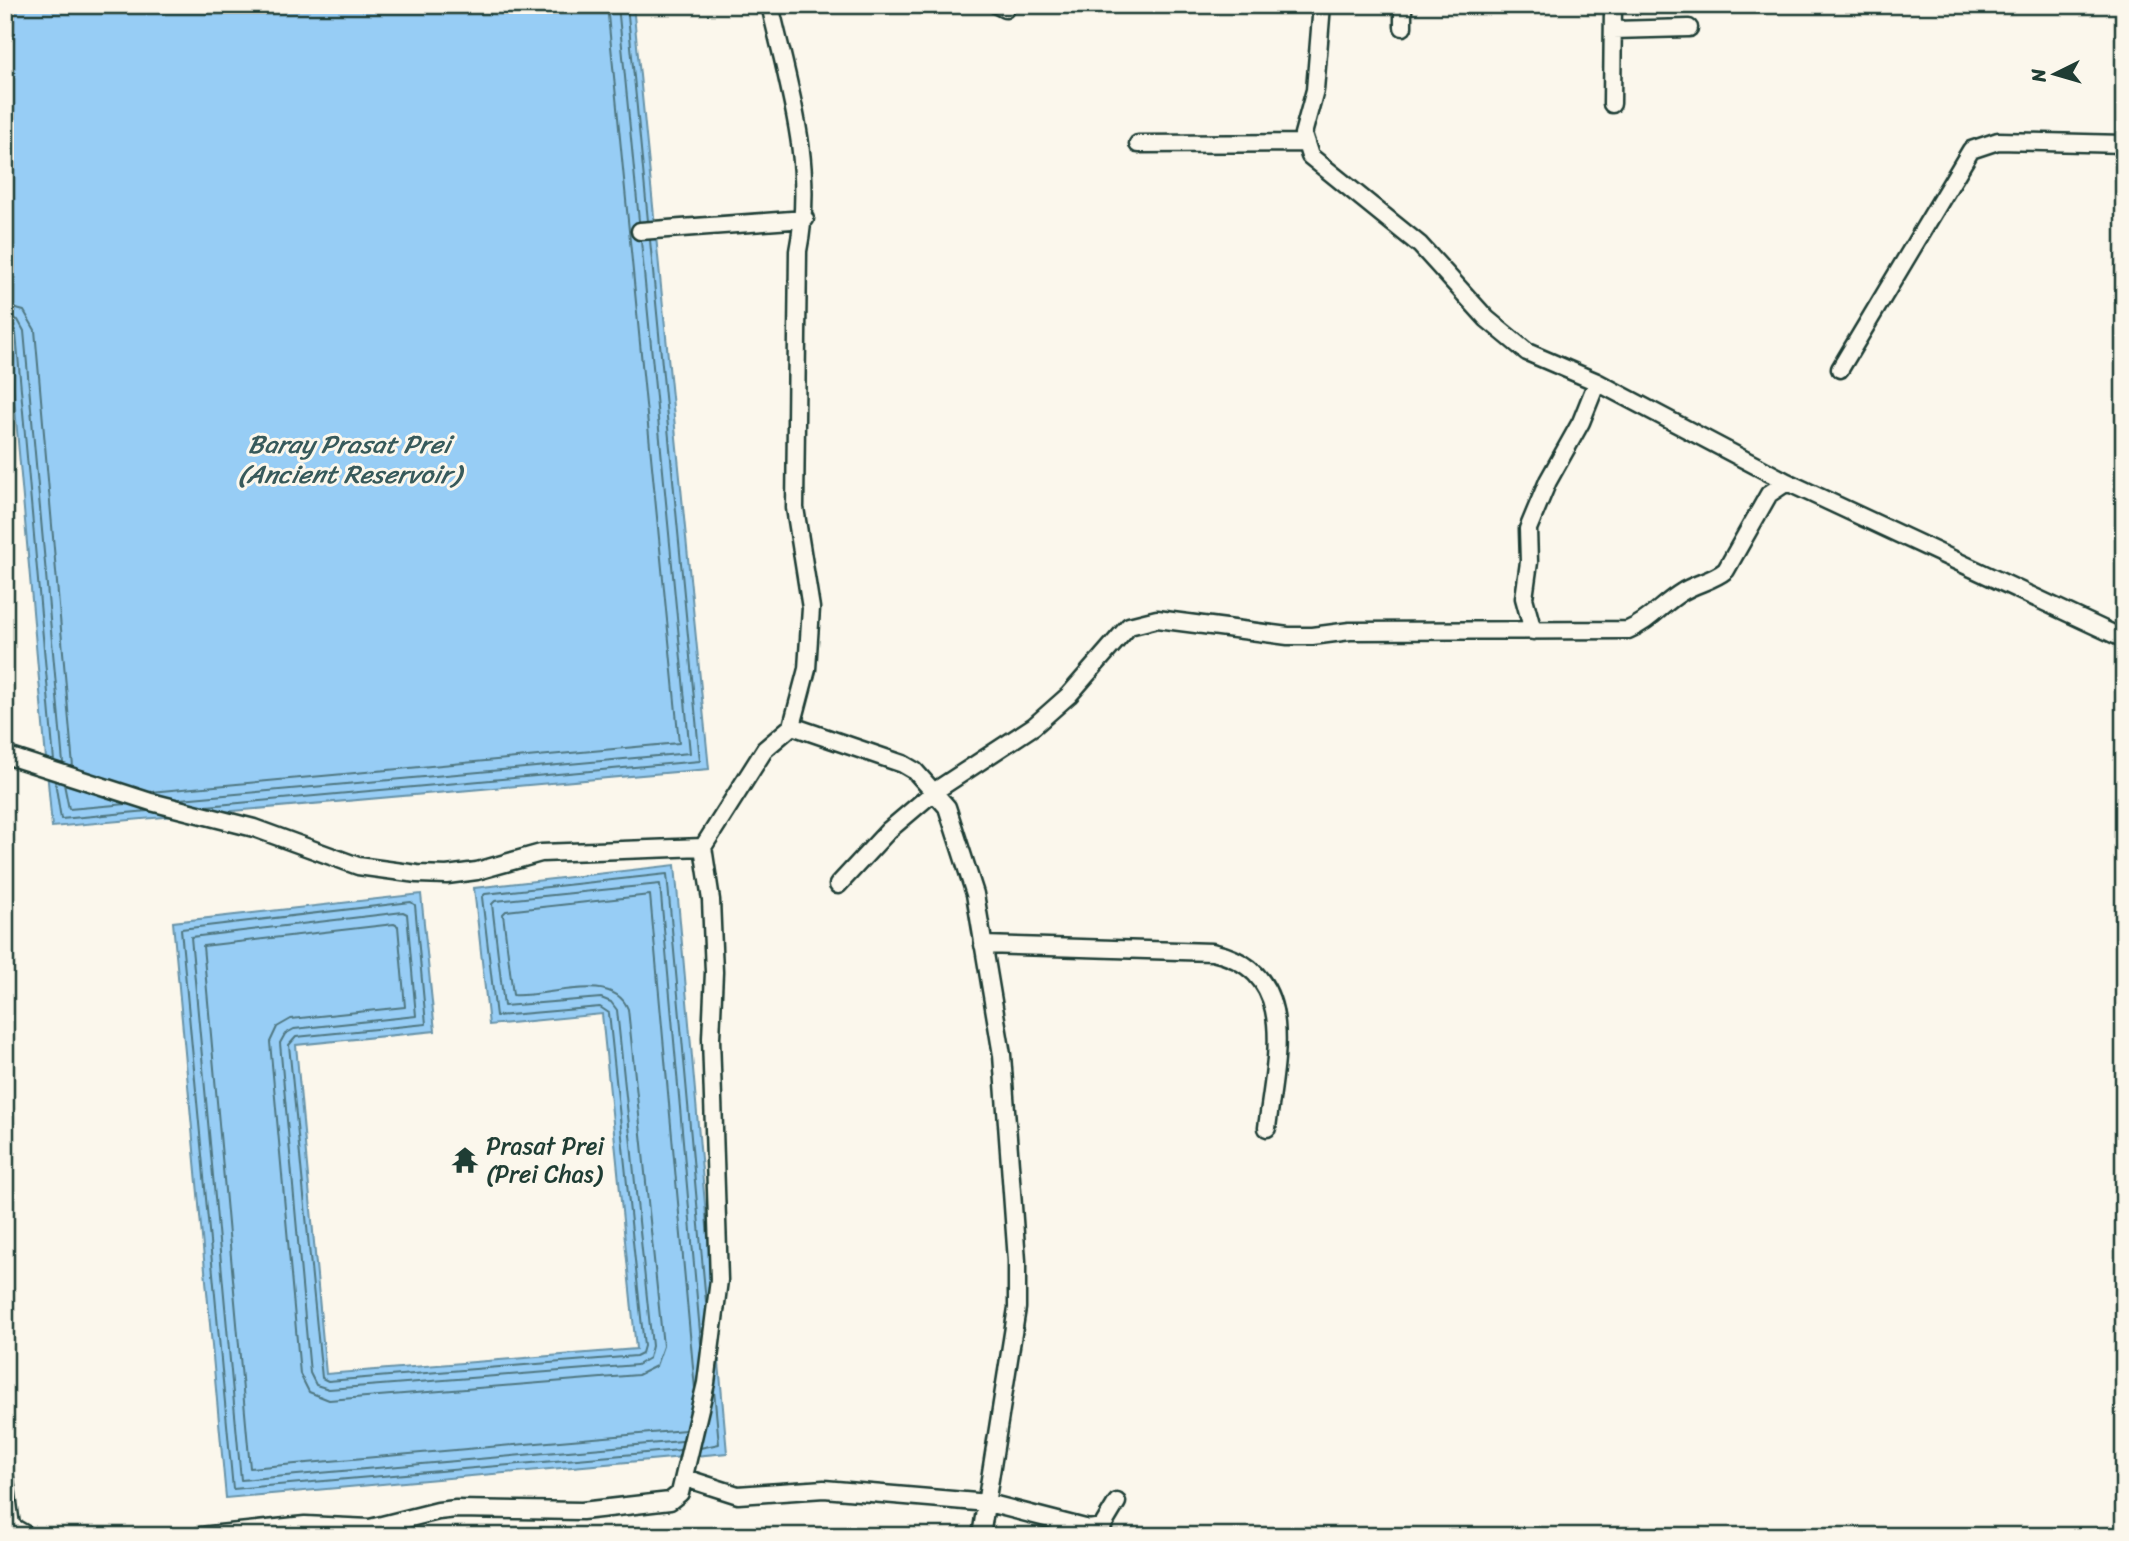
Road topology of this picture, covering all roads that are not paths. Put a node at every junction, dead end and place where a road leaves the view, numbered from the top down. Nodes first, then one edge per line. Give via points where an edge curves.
1 (770, 5) edge
2 (1322, 5) edge
3 (1404, 5) edge
4 (1613, 5) edge
5 (1403, 27) dead end
6 (1689, 28) dead end
7 (1613, 30) junction
8 (1612, 104) dead end
9 (1306, 143) junction
10 (1138, 144) dead end
11 (2124, 144) edge
12 (805, 219) junction
13 (640, 231) dead end
14 (1840, 369) dead end
15 (1597, 382) junction
16 (1787, 482) junction
17 (1533, 631) junction
18 (2124, 639) edge
19 (792, 726) junction
20 (5, 755) edge
21 (935, 791) junction
22 (704, 847) junction
23 (838, 885) dead end
24 (983, 945) junction
25 (1267, 1128) dead end
26 (685, 1478) junction
27 (5, 1479) edge
28 (1117, 1502) dead end
29 (988, 1503) junction
30 (296, 1531) edge
31 (28, 1536) edge
32 (200, 1536) edge
33 (981, 1536) edge

1 - 12 street via 804,153
2 - 9 street via 1315,90 1303,134
3 - 5 street
4 - 7 street
6 - 7 street
7 - 8 street
9 - 10 street
9 - 15 street via 1310,156 1420,245 1487,319 1527,352
11 - 14 street via 1998,141 1971,150
12 - 13 street
12 - 19 street via 799,251 795,508 811,608 807,669
15 - 16 street
15 - 17 street via 1528,529 1524,598
16 - 17 street via 1769,494 1726,570 1681,592 1645,623 1614,632
16 - 18 street
17 - 21 street via 1350,631 1288,636 1157,619 1140,622 1122,631 1069,695 1034,726
19 - 21 street via 903,764
19 - 22 street via 765,749
20 - 22 street via 151,802 254,828 358,866 417,874 477,872 541,853
21 - 23 street via 889,830
21 - 24 street via 947,807 975,894
22 - 26 street via 714,972 711,1038 719,1280 706,1383
24 - 25 street via 1234,956 1262,980 1276,1012
24 - 29 street via 1002,1055 1017,1261 1017,1308
26 - 29 street via 738,1495 824,1489
26 - 30 street via 680,1493 670,1501 582,1511 438,1510 370,1528
27 - 31 street via 11,1526
28 - 29 street via 1109,1519 1094,1529
29 - 33 street
30 - 32 street

